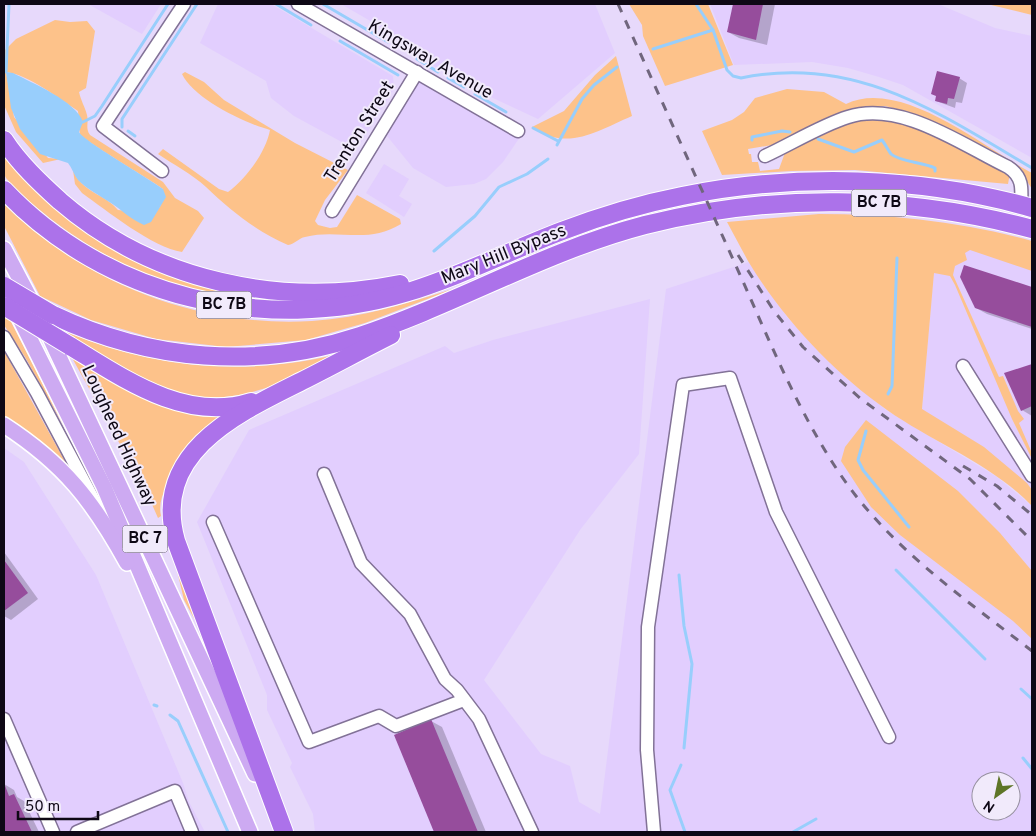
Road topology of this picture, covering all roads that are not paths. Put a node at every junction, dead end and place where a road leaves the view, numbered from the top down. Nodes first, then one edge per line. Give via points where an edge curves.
1 (184, 4) edge
2 (298, 4) edge
3 (417, 72) junction
4 (518, 131) dead end
5 (4, 140) edge
6 (765, 156) dead end
7 (162, 171) dead end
8 (4, 190) edge
9 (1027, 206) edge
10 (332, 211) dead end
11 (1032, 229) edge
12 (4, 248) edge
13 (470, 270) junction
14 (4, 286) edge
15 (468, 292) junction
16 (4, 306) edge
17 (4, 338) edge
18 (963, 366) dead end
19 (270, 396) junction
20 (4, 425) edge
21 (324, 474) dead end
22 (1032, 476) edge
23 (213, 522) dead end
24 (129, 567) junction
25 (464, 700) junction
26 (200, 713) junction
27 (4, 719) edge
28 (889, 737) dead end
29 (53, 832) edge
30 (77, 832) edge
31 (192, 832) edge
32 (250, 832) edge
33 (283, 832) edge
34 (532, 832) edge
35 (654, 832) edge

1 - 7 street via 103,126
2 - 3 street, Kingsway Avenue
3 - 4 street, Kingsway Avenue
3 - 10 street, Trenton Street
5 - 13 highway via 31,174 85,220 135,250 197,276 254,289 323,293 365,290
6 - 9 street via 848,117 870,112 888,113 919,123 1018,174
8 - 13 highway, Mary Hill Bypass / BC 7B via 55,235 108,267 165,290 224,305 284,310 347,306 406,293
9 - 13 highway, Mary Hill Bypass / BC 7B via 941,189 889,183 781,183 726,189 682,196 602,217
11 - 15 highway, Mary Hill Bypass / BC 7B via 949,211 887,204 835,201 733,208 690,215 604,237
12 - 33 main road, Lougheed Highway / BC 7 via 104,450
14 - 15 highway, Mary Hill Bypass / BC 7B, bridge via 53,315 94,332 154,349 215,357 299,352 346,340 399,322
14 - 26 main road, Lougheed Highway / BC 7 via 104,487
15 - 19 highway
16 - 19 highway, bridge via 137,386 184,404 233,406
17 - 24 street via 55,425
18 - 22 street
19 - 33 highway via 233,418 192,453 177,478 171,512 182,559
20 - 24 main road via 38,448 82,491
21 - 25 street via 361,563 410,614 445,678
23 - 25 street via 309,742 379,716 396,726
24 - 26 main road
25 - 34 street via 479,719
26 - 32 main road, Lougheed Highway / BC 7
27 - 29 street
28 - 35 street via 776,512 730,378 683,385 648,627 647,750
30 - 31 street via 175,792

